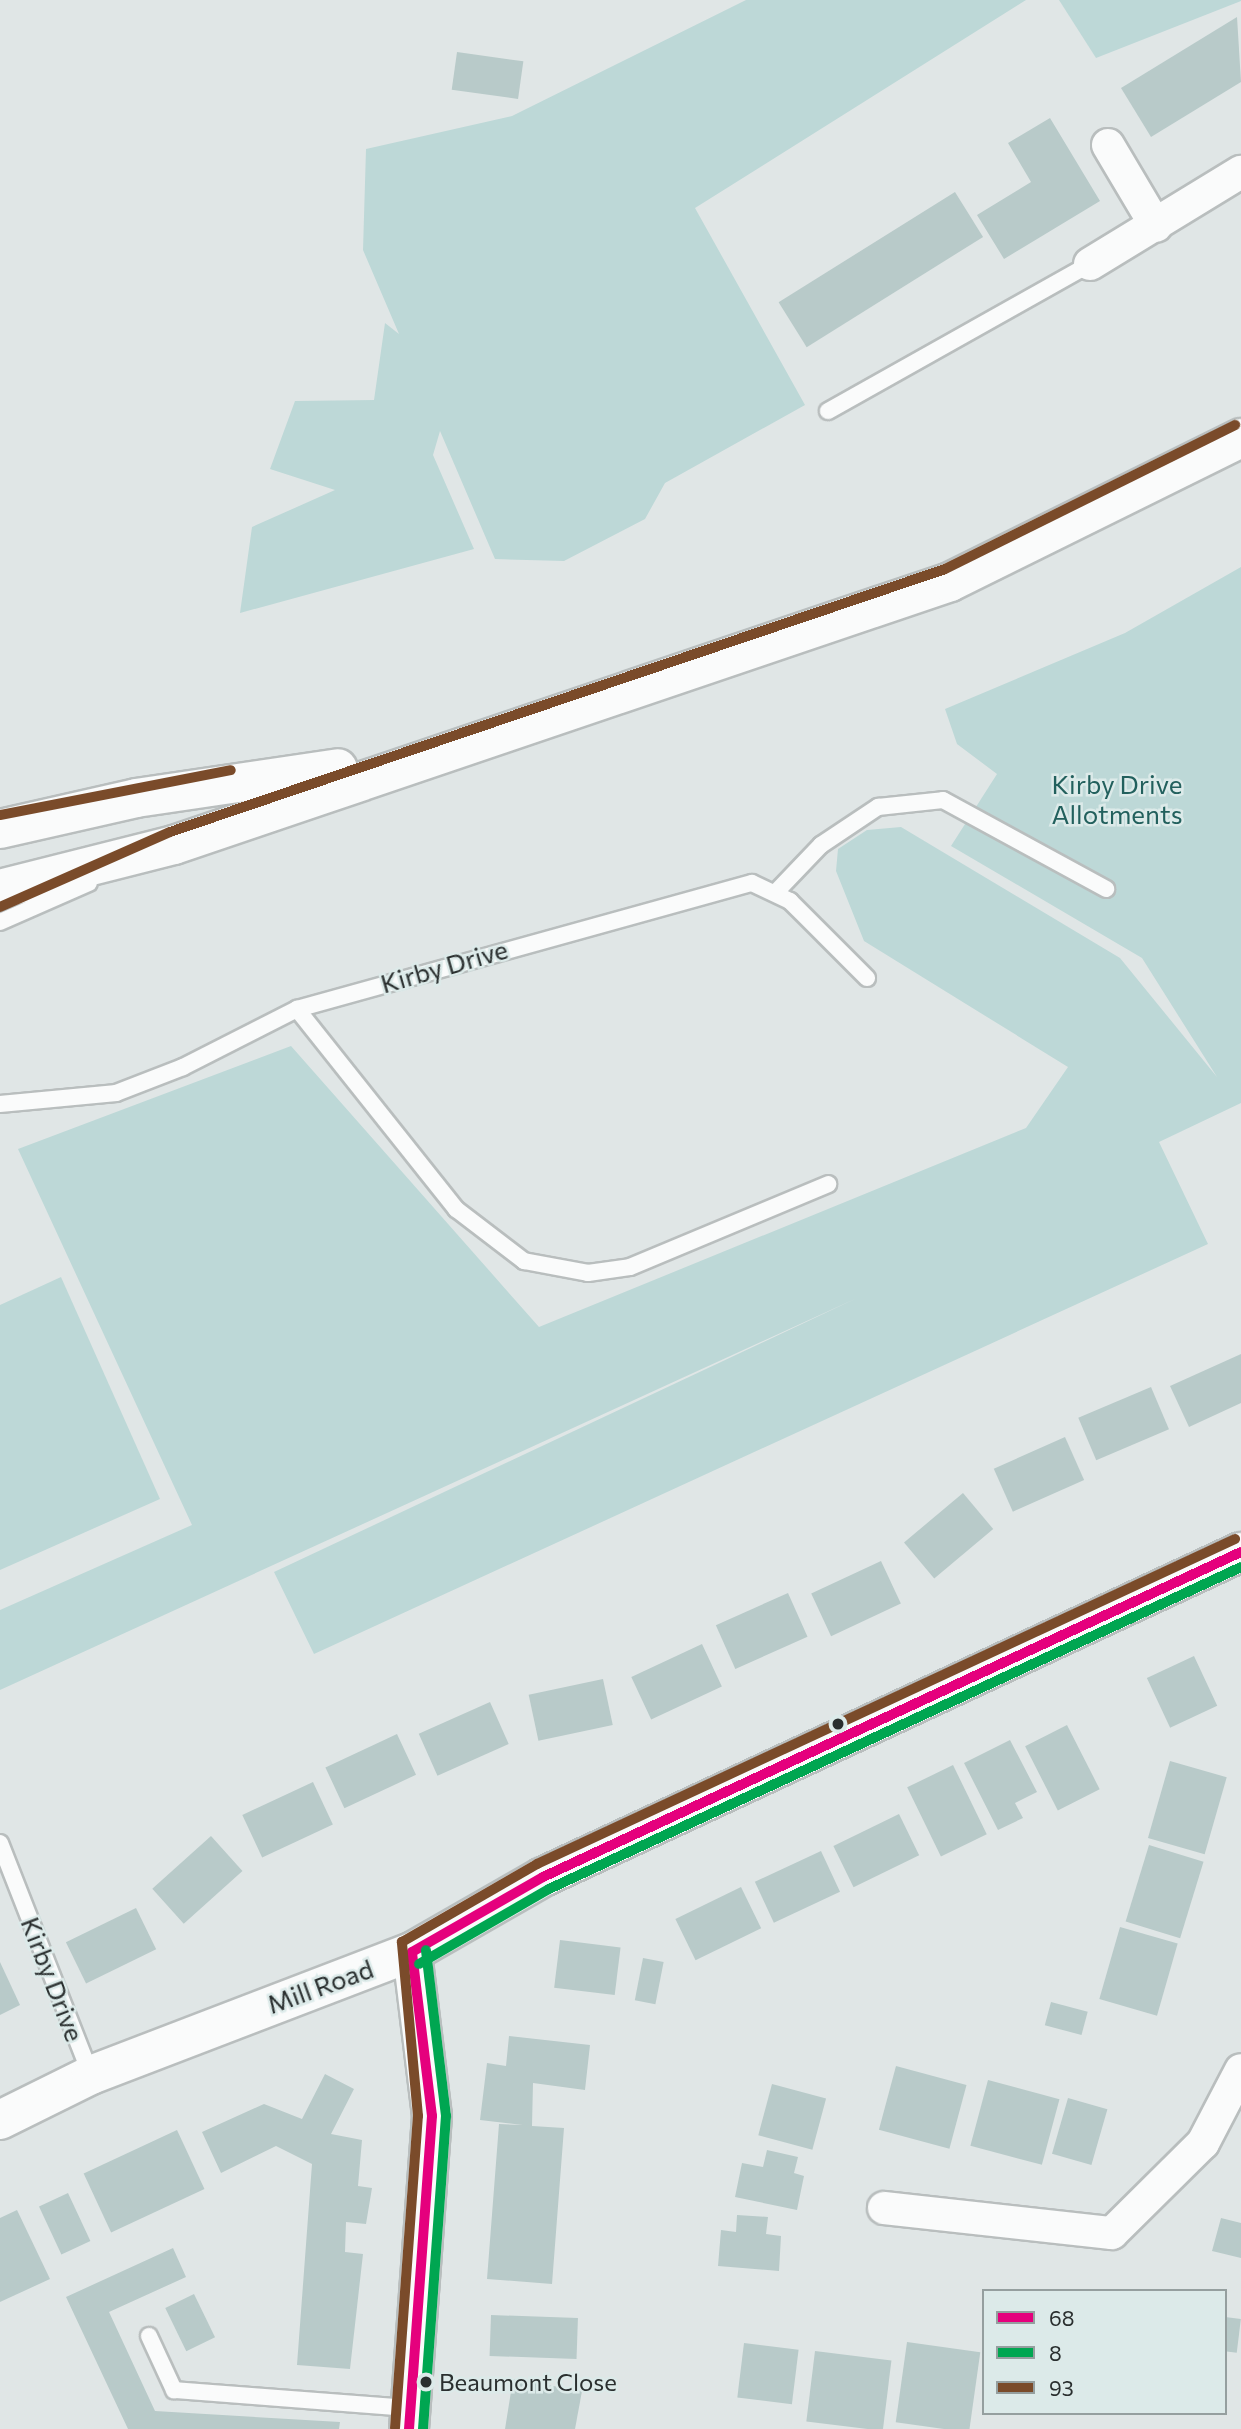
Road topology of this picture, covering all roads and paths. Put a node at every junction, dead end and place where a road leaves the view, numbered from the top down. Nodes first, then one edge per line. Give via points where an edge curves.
1 (1108, 145) dead end
2 (1241, 172) edge
3 (1156, 226) junction
4 (1090, 264) joint
5 (828, 411) dead end
6 (1241, 438) edge
7 (423, 756) junction
8 (0, 829) edge
9 (174, 845) junction
10 (0, 889) edge
11 (1106, 889) dead end
12 (776, 891) junction
13 (0, 922) edge
14 (867, 978) dead end
15 (297, 1009) junction
16 (0, 1104) edge
17 (828, 1184) dead end
18 (1241, 1552) edge
19 (0, 1843) edge
20 (412, 1952) junction
21 (1241, 2070) edge
22 (91, 2075) junction
23 (0, 2120) edge
24 (884, 2208) dead end
25 (149, 2336) dead end
26 (409, 2418) edge

1 - 3 street
2 - 3 street
3 - 4 street
4 - 5 lane
6 - 7 street via 950,582
7 - 8 street via 136,798
7 - 9 street
9 - 10 street
9 - 13 lane
11 - 12 lane via 943,800 878,807 821,845
12 - 14 lane
12 - 15 lane, Kirby Drive via 752,883
15 - 16 lane, Kirby Drive via 183,1067 116,1093
15 - 17 lane via 456,1209 524,1261 588,1273 630,1267
18 - 20 street, Mill Road via 542,1877
19 - 22 lane, Kirby Drive
20 - 22 street, Mill Road
20 - 26 street via 432,2116
21 - 24 street via 1203,2143 1112,2233
22 - 23 street, Mill Road
25 - 26 lane via 174,2390

